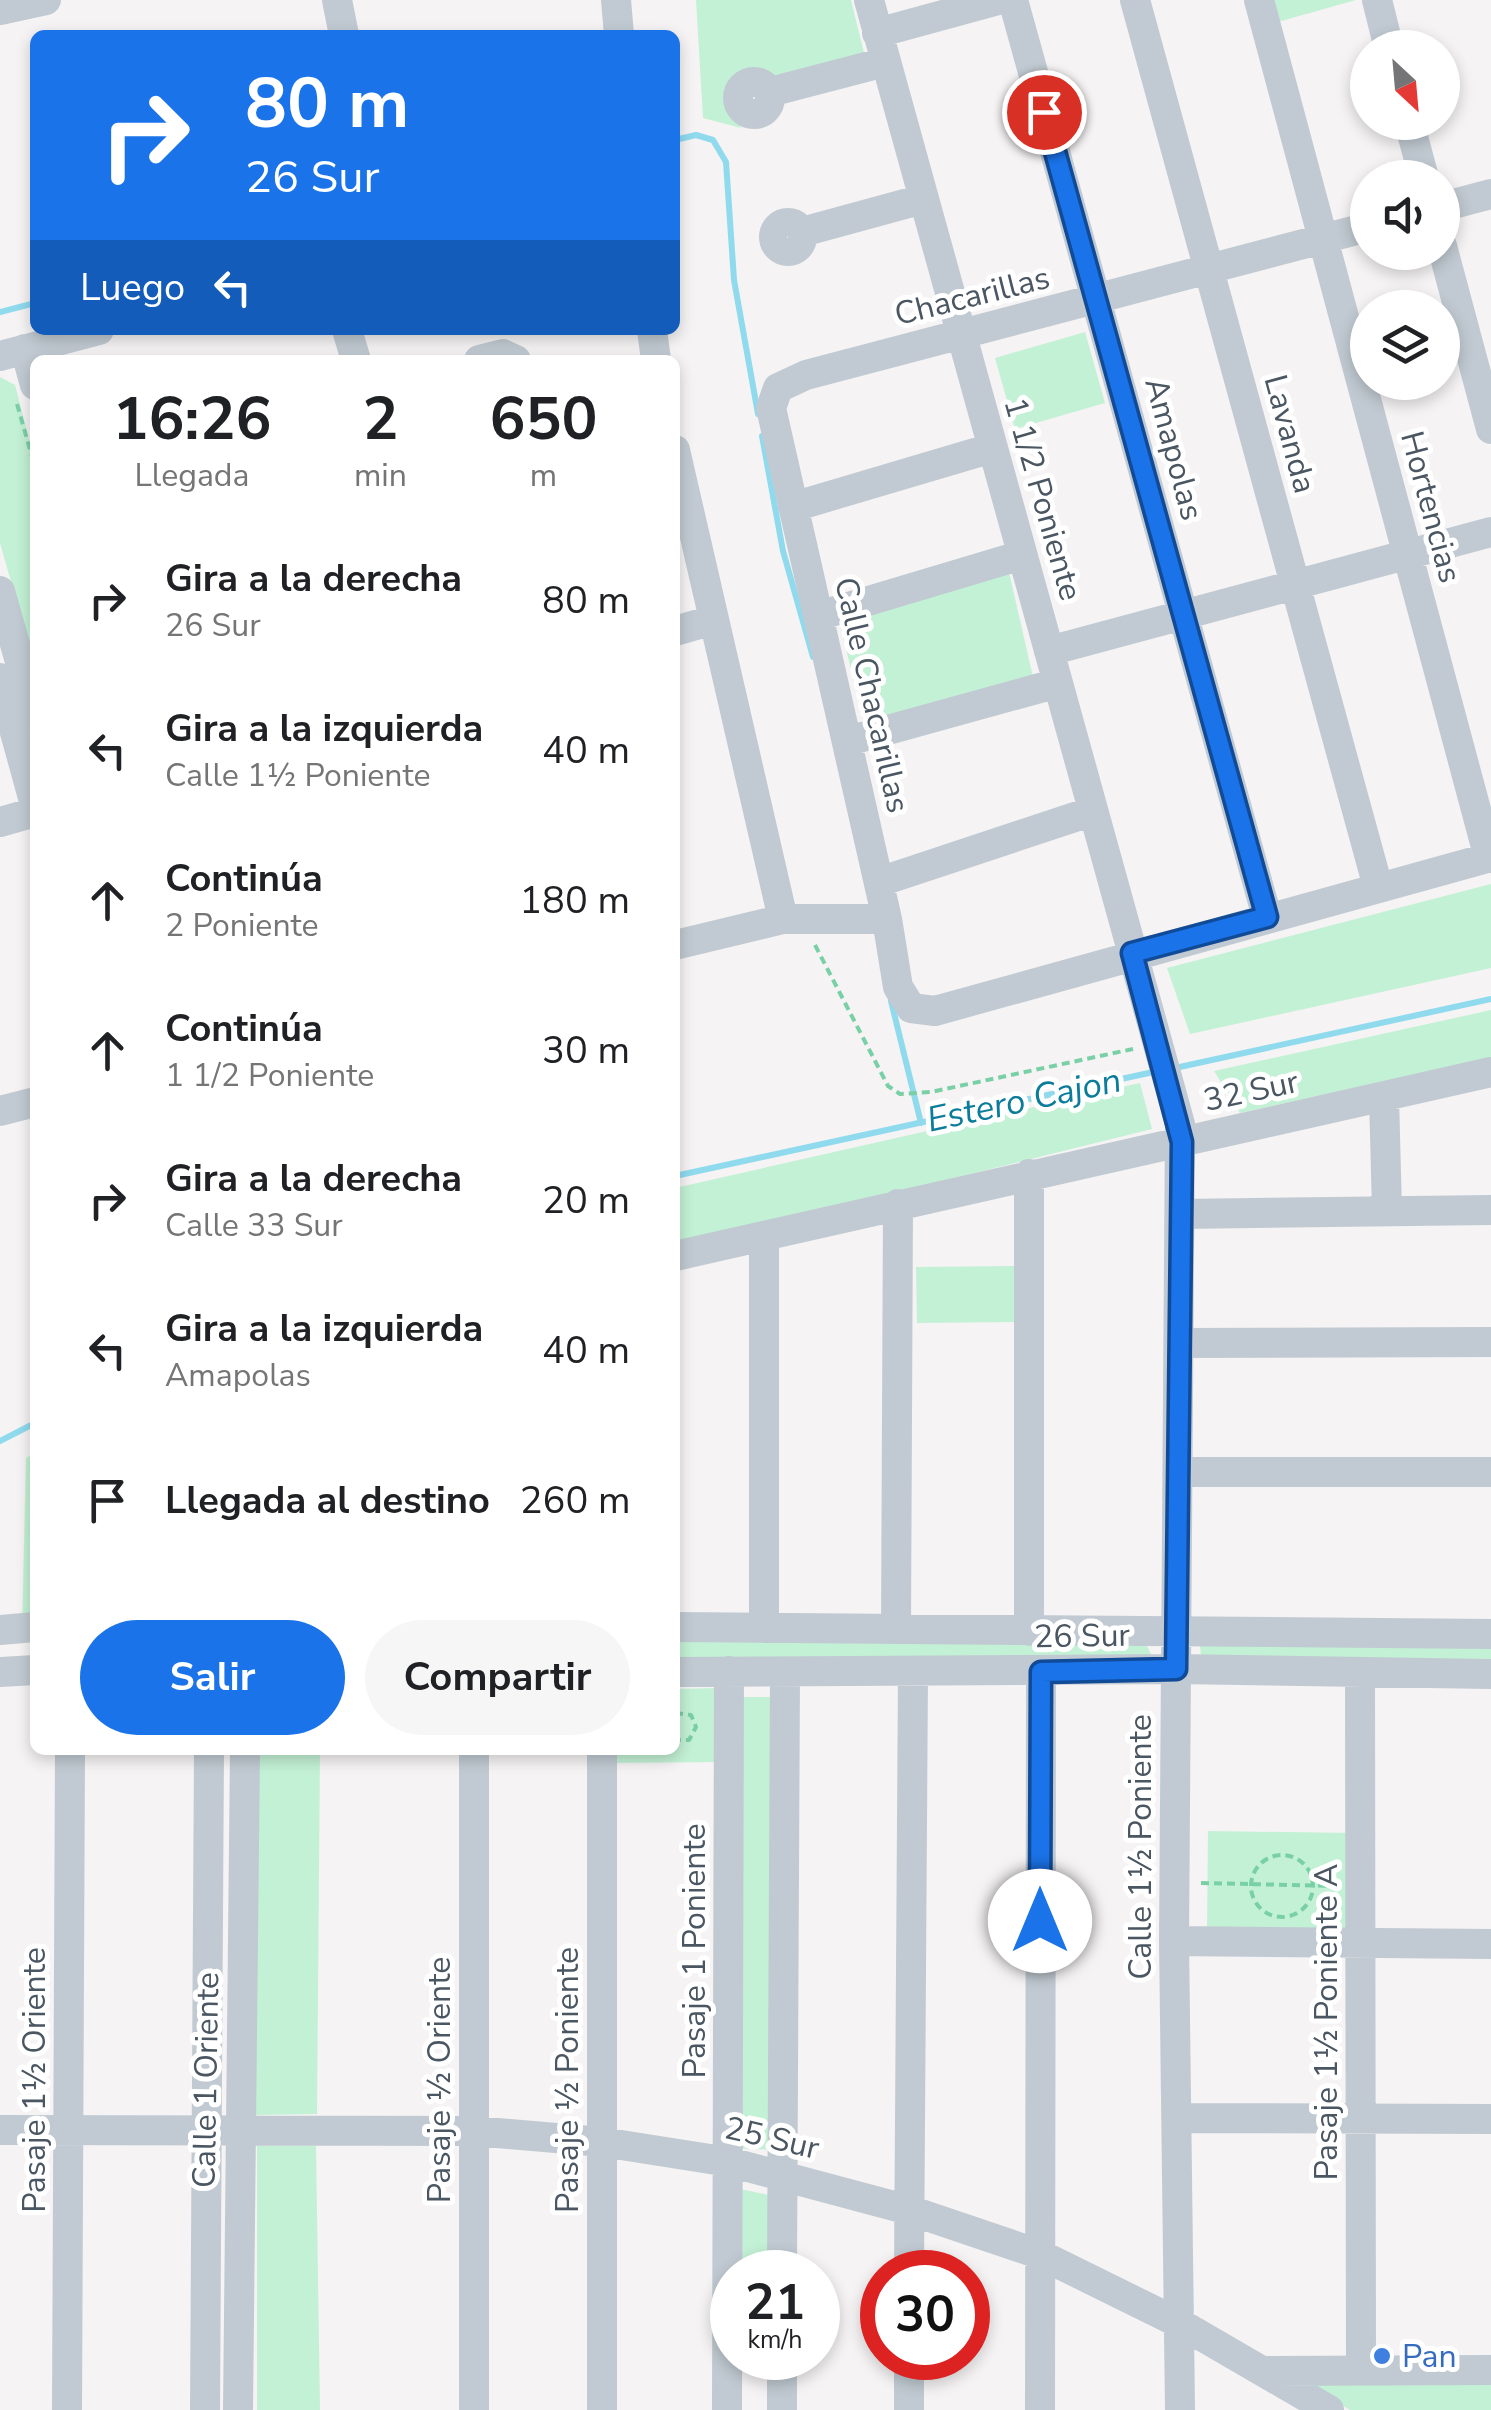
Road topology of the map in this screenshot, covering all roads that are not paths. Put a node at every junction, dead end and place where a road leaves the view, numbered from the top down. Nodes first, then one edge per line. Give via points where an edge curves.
1 (46, 0) edge
2 (337, 0) edge
3 (616, 0) edge
4 (869, 0) edge
5 (998, 0) edge
6 (1013, 0) edge
7 (1135, 0) edge
8 (1259, 0) edge
9 (1377, 0) edge
10 (0, 10) edge
11 (343, 30) edge
12 (619, 30) edge
13 (1385, 30) edge
14 (881, 47) junction
15 (770, 92) dead end
16 (1491, 194) edge
17 (923, 198) junction
18 (1460, 202) edge
19 (802, 232) dead end
20 (1350, 232) edge
21 (1323, 239) junction
22 (1209, 270) junction
23 (1448, 270) edge
24 (1096, 300) junction
25 (79, 335) edge
26 (961, 335) junction
27 (10, 353) edge
28 (30, 379) edge
29 (773, 396) joint
30 (1491, 428) edge
31 (992, 448) junction
32 (680, 504) edge
33 (794, 507) junction
34 (1491, 532) edge
35 (1408, 554) junction
36 (1022, 555) junction
37 (1295, 585) junction
38 (0, 591) edge
39 (1184, 615) junction
40 (818, 616) junction
41 (713, 620) junction
42 (680, 630) edge
43 (1049, 651) junction
44 (0, 680) edge
45 (1058, 684) junction
46 (30, 697) edge
47 (848, 741) junction
48 (30, 791) edge
49 (30, 811) edge
50 (1093, 811) junction
51 (0, 822) edge
52 (1490, 858) edge
53 (879, 882) junction
54 (1378, 887) junction
55 (1267, 917) junction
56 (874, 918) junction
57 (792, 919) junction
58 (680, 941) edge
59 (1132, 953) junction
60 (1491, 1072) edge
61 (1384, 1097) junction
62 (30, 1103) edge
63 (1176, 1105) joint
64 (0, 1111) edge
65 (1182, 1142) junction
66 (1029, 1174) junction
67 (898, 1204) junction
68 (1491, 1210) edge
69 (1387, 1211) junction
70 (1181, 1214) junction
71 (764, 1236) junction
72 (680, 1255) edge
73 (1491, 1342) edge
74 (1179, 1343) junction
75 (1178, 1472) junction
76 (1491, 1472) edge
77 (30, 1627) edge
78 (680, 1628) edge
79 (764, 1628) junction
80 (896, 1629) junction
81 (0, 1630) edge
82 (1176, 1630) junction
83 (1029, 1631) junction
84 (1491, 1634) edge
85 (1176, 1669) junction
86 (30, 1670) edge
87 (0, 1672) edge
88 (680, 1672) edge
89 (730, 1672) junction
90 (785, 1672) junction
91 (913, 1672) junction
92 (1041, 1672) junction
93 (1360, 1673) junction
94 (1491, 1674) edge
95 (70, 1755) edge
96 (209, 1755) edge
97 (244, 1755) edge
98 (474, 1755) edge
99 (602, 1755) edge
100 (1174, 1941) junction
101 (1361, 1943) junction
102 (1491, 1944) edge
103 (1178, 2118) junction
104 (1361, 2118) junction
105 (1491, 2119) edge
106 (0, 2130) edge
107 (68, 2130) junction
108 (204, 2132) junction
109 (240, 2132) junction
110 (474, 2132) junction
111 (602, 2142) junction
112 (730, 2162) junction
113 (782, 2174) junction
114 (908, 2210) junction
115 (782, 2250) edge
116 (909, 2250) edge
117 (1039, 2254) junction
118 (1182, 2324) junction
119 (1361, 2370) junction
120 (1491, 2370) edge
121 (1264, 2371) junction
122 (782, 2380) edge
123 (909, 2380) edge
124 (67, 2410) edge
125 (204, 2410) edge
126 (238, 2410) edge
127 (474, 2410) edge
128 (602, 2410) edge
129 (727, 2410) edge
130 (782, 2410) edge
131 (910, 2410) edge
132 (1040, 2410) edge
133 (1180, 2410) edge
134 (1328, 2410) edge

1 - 10 street
2 - 11 street
3 - 12 street
4 - 14 street, 1 1/2 Poniente
5 - 14 street
6 - 24 street, Amapolas
7 - 22 street, Lavanda
8 - 21 street, Hortencias
9 - 13 street
14 - 15 street
14 - 17 street, 1 1/2 Poniente
16 - 18 street
17 - 19 street
17 - 26 street, 1 1/2 Poniente
20 - 21 street, Chacarillas
21 - 22 street, Chacarillas
21 - 35 street, Hortencias
22 - 24 street, Chacarillas
22 - 37 street, Lavanda
23 - 30 street
24 - 26 street, Chacarillas
24 - 39 street, Amapolas
25 - 27 street
26 - 29 street, Chacarillas via 788,380
26 - 31 street, 1 1/2 Poniente
27 - 28 street
29 - 33 street, Calle Chacarillas
31 - 33 street
31 - 36 street, 1 1/2 Poniente
32 - 41 street
33 - 40 street, Calle Chacarillas
34 - 35 street
35 - 37 street
35 - 52 street, Hortencias
36 - 40 street
36 - 43 street, 1 1/2 Poniente
37 - 39 street
37 - 54 street, Lavanda
38 - 46 street
39 - 43 street
39 - 55 street, Amapolas
40 - 47 street, Calle Chacarillas
41 - 42 street
41 - 57 street
43 - 45 street, 1 1/2 Poniente
44 - 48 street
45 - 47 street
45 - 50 street, 1 1/2 Poniente
47 - 53 street, Calle Chacarillas
49 - 51 street
50 - 53 street
50 - 59 street, 1 1/2 Poniente
52 - 54 street
53 - 56 street, Calle Chacarillas
54 - 55 street
55 - 59 street
56 - 57 street
56 - 59 street, Calle Chacarillas via 911,1008 935,1010
57 - 58 street
59 - 63 street, 1 1/2 Poniente
60 - 61 street, 32 Sur
61 - 65 street, 32 Sur
61 - 69 street
62 - 64 street
63 - 65 street, Calle 1½ Poniente
65 - 66 street, 32 Sur
65 - 70 street, Calle 1½ Poniente
66 - 67 street, 32 Sur
66 - 83 street
67 - 71 street, 32 Sur
67 - 80 street
68 - 69 street
69 - 70 street
70 - 74 street, Calle 1½ Poniente
71 - 72 street, 32 Sur
71 - 79 street
73 - 74 street
74 - 75 street, Calle 1½ Poniente
75 - 76 street
75 - 82 street, Calle 1½ Poniente
77 - 81 street
78 - 79 street, 26 Sur
79 - 80 street, 26 Sur
80 - 83 street, 26 Sur
82 - 83 street, 26 Sur
82 - 84 street, 26 Sur
82 - 85 street, Calle 1½ Poniente
85 - 92 street, 26 Sur
85 - 93 street, 26 Sur
85 - 100 street, Calle 1½ Poniente
86 - 87 street
88 - 89 street, 26 Sur
89 - 90 street, 26 Sur
89 - 112 street, Pasaje 1 Poniente
90 - 91 street, 26 Sur
90 - 113 street
91 - 92 street, 26 Sur
91 - 114 street
92 - 117 street
93 - 94 street, 26 Sur
93 - 101 street, Pasaje 1½ Poniente A
95 - 107 street, Pasaje 1½ Oriente
96 - 108 street, Calle 1 Oriente
97 - 109 street, Calle 1 Oriente
98 - 110 street, Pasaje ½ Oriente
99 - 111 street, Pasaje ½ Poniente
100 - 101 street
100 - 103 street, Calle 1½ Poniente
101 - 102 street
101 - 104 street, Pasaje 1½ Poniente A
103 - 104 street
103 - 118 street, Calle 1½ Poniente
104 - 105 street
104 - 119 street, Pasaje 1½ Poniente A
106 - 107 street, 25 Sur
107 - 108 street, 25 Sur
107 - 124 street, Pasaje 1½ Oriente
108 - 109 street, 25 Sur
108 - 125 street, Calle 1 Oriente
109 - 110 street, 25 Sur
109 - 126 street, Calle 1 Oriente
110 - 111 street, 25 Sur
110 - 127 street, Pasaje ½ Oriente
111 - 112 street, 25 Sur
111 - 128 street, Pasaje ½ Poniente
112 - 113 street, 25 Sur
112 - 129 street, Pasaje 1 Poniente
113 - 114 street, 25 Sur
113 - 115 street
114 - 116 street
114 - 117 street, 25 Sur
117 - 118 street, 25 Sur
117 - 132 street
118 - 121 street, 25 Sur
118 - 133 street, Calle 1½ Poniente
119 - 120 street
119 - 121 street
121 - 134 street, 25 Sur
122 - 130 street
123 - 131 street

